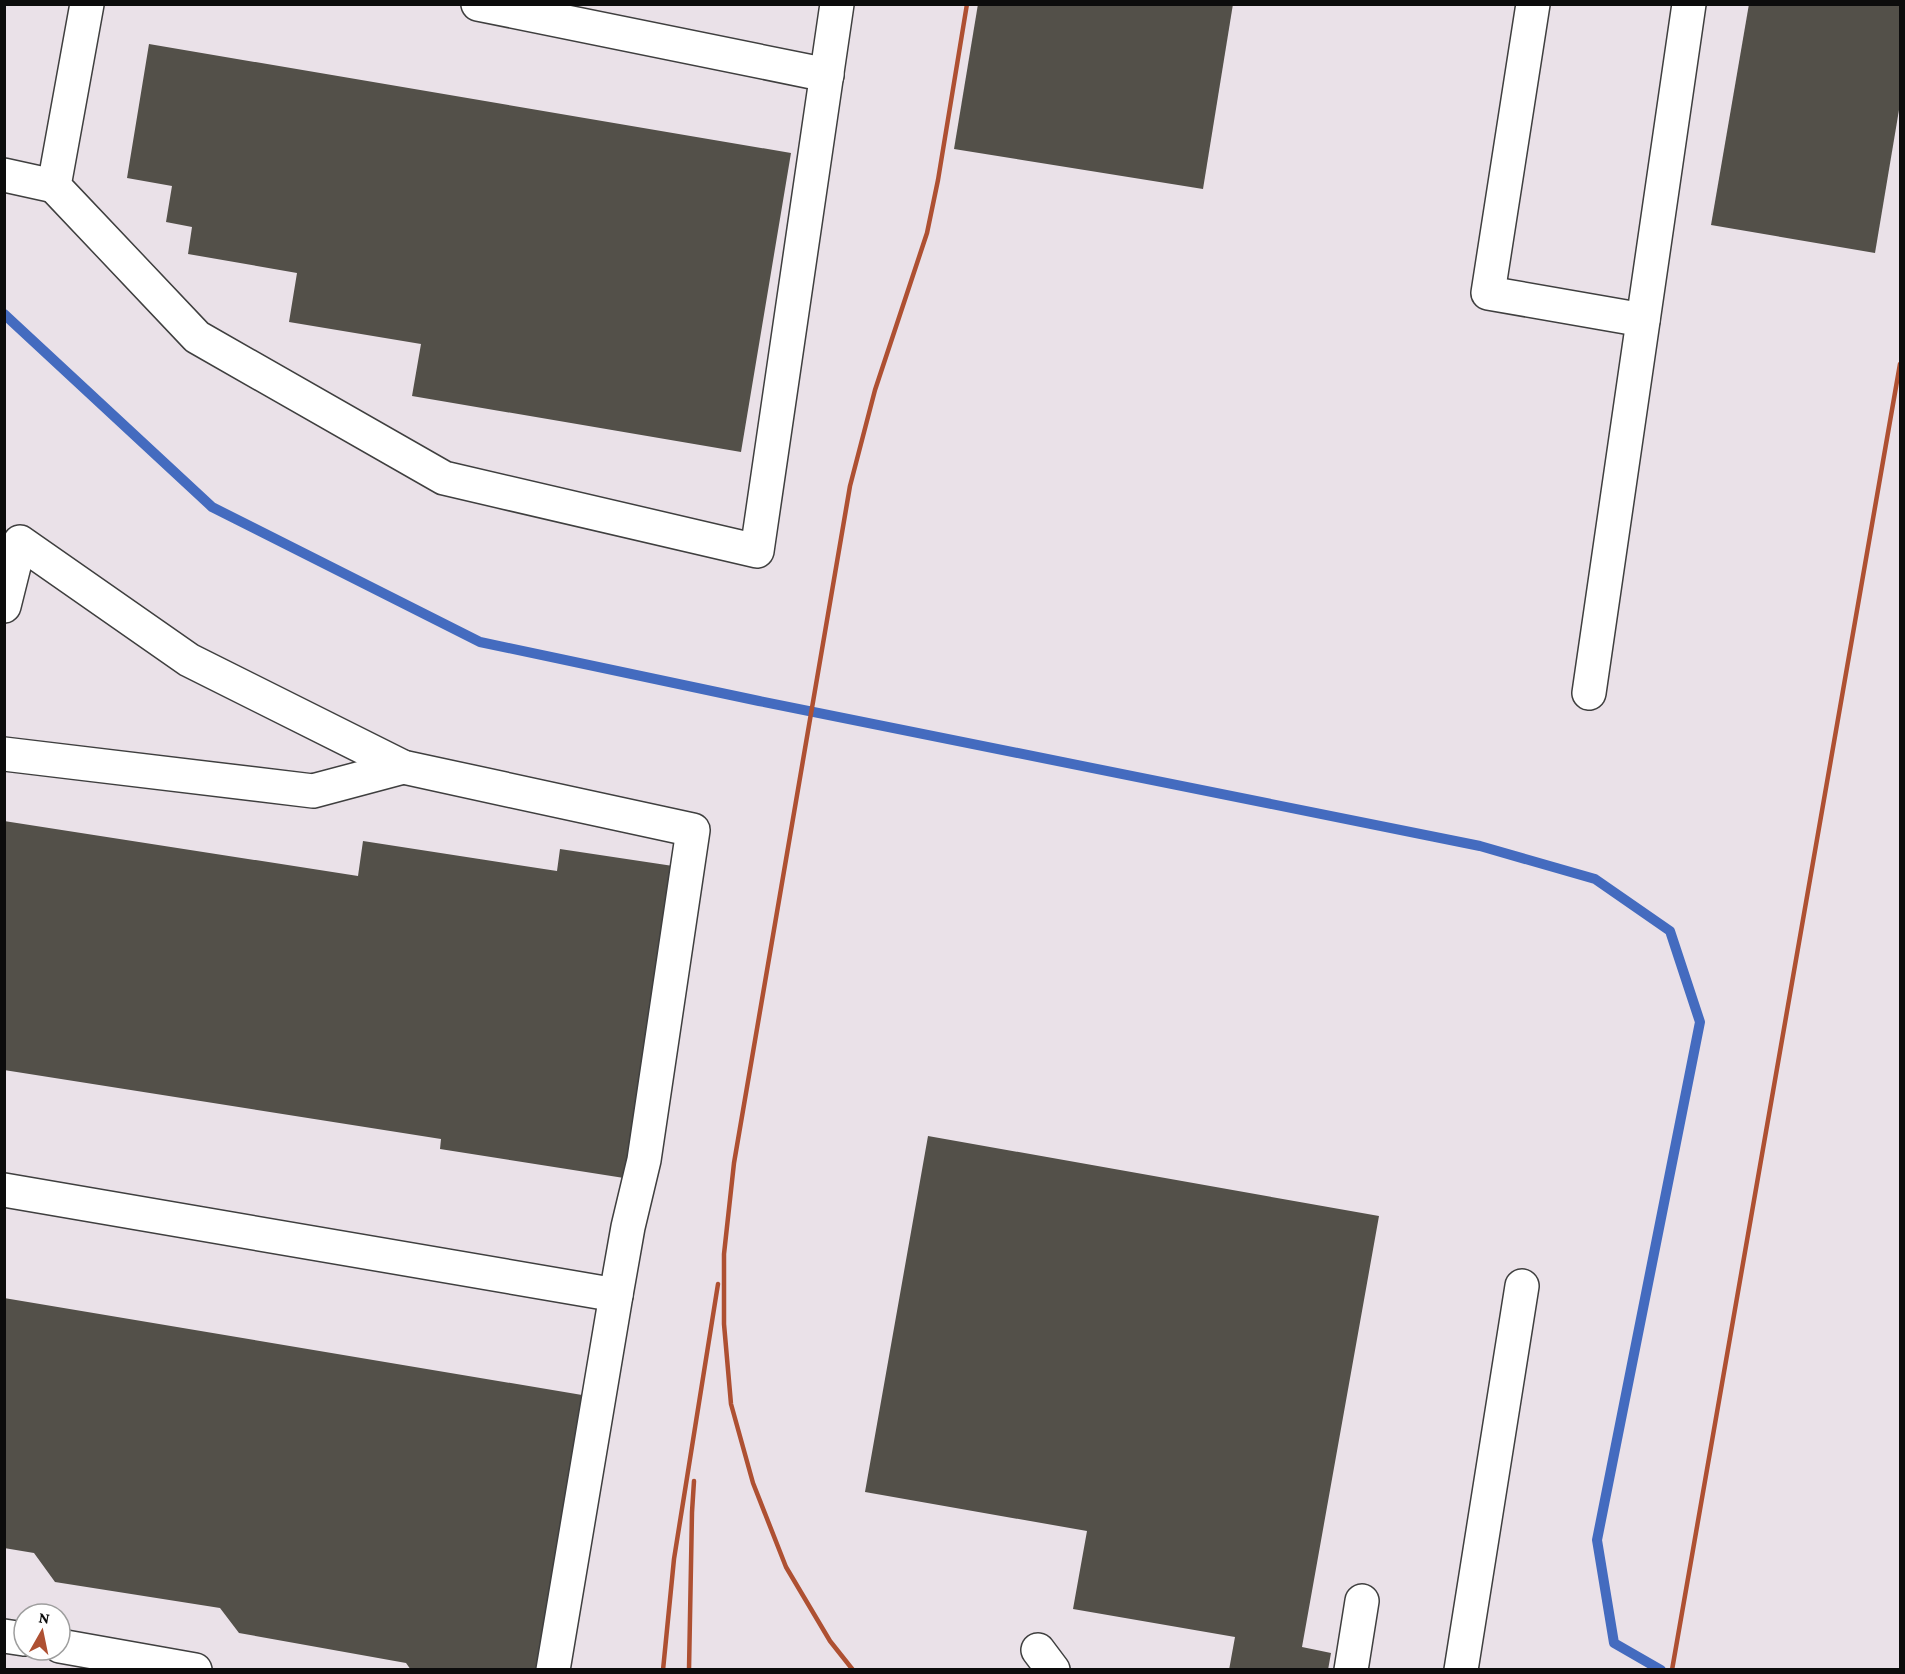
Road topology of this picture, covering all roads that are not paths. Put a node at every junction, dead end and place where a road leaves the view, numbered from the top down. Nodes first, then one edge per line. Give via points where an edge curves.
1 (87, 4) edge
2 (478, 4) edge
3 (837, 4) edge
4 (1533, 4) edge
5 (1689, 4) edge
6 (826, 75) junction
7 (4, 175) edge
8 (54, 186) junction
9 (1643, 320) junction
10 (4, 606) edge
11 (1589, 693) dead end
12 (4, 754) edge
13 (403, 767) junction
14 (4, 1190) edge
15 (1522, 1286) dead end
16 (616, 1294) junction
17 (1362, 1601) dead end
18 (72, 1648) edge
19 (195, 1670) edge
20 (553, 1670) edge
21 (1351, 1670) edge
22 (1461, 1670) edge

1 - 8 lane
2 - 6 lane
3 - 6 lane
4 - 9 lane via 1488,293
5 - 9 lane
6 - 8 lane via 757,551 444,478 197,337
7 - 8 lane
9 - 11 lane
10 - 13 lane via 20,542 189,660
12 - 13 lane via 313,791
13 - 16 lane via 693,830 644,1160
14 - 16 lane
15 - 22 lane
16 - 20 lane
17 - 21 lane
18 - 19 lane

